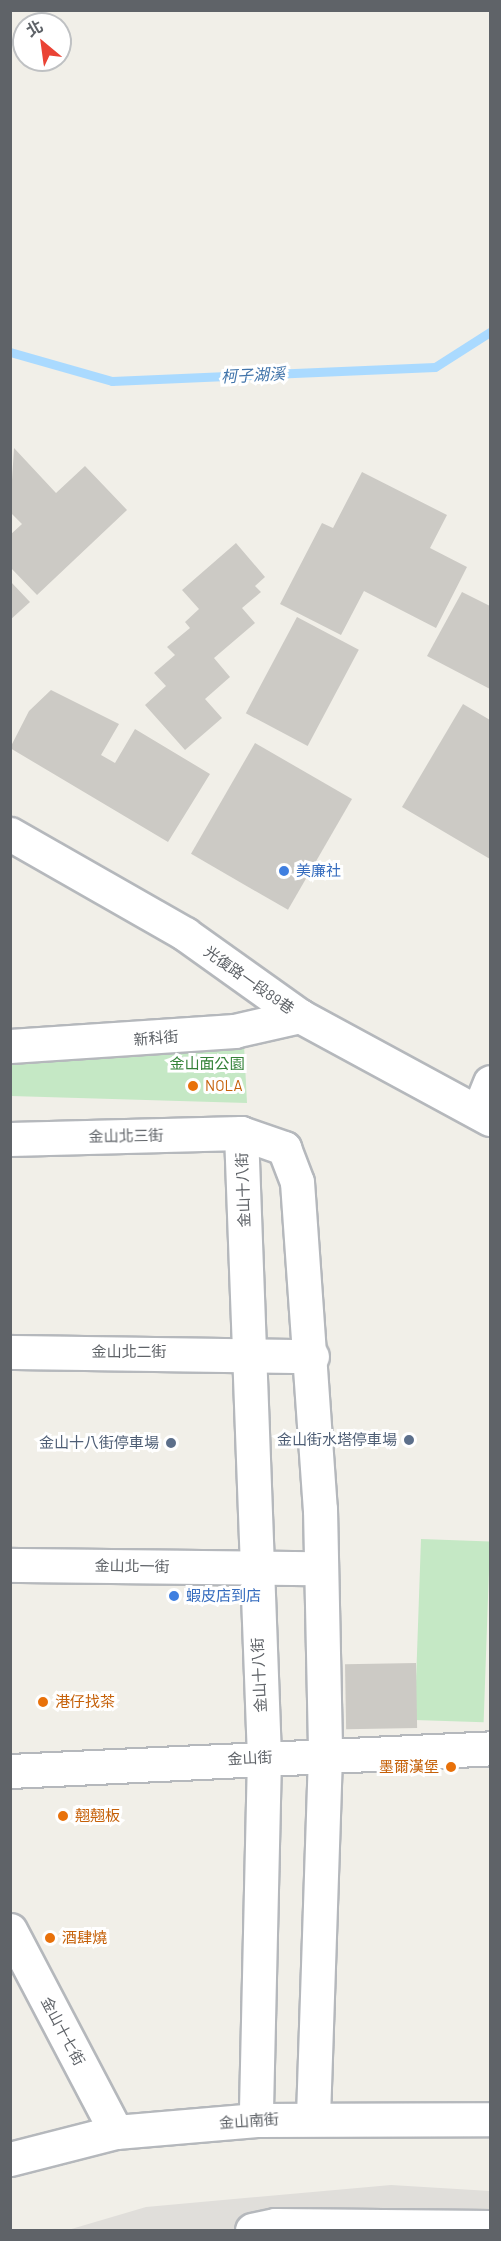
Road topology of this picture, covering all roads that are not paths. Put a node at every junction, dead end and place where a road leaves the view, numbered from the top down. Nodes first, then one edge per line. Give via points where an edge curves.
1 (10, 834) edge
2 (300, 1016) junction
3 (10, 1046) edge
4 (490, 1082) edge
5 (484, 1115) edge
6 (241, 1133) junction
7 (10, 1139) edge
8 (10, 1352) edge
9 (248, 1353) junction
10 (312, 1356) junction
11 (10, 1565) edge
12 (254, 1568) junction
13 (321, 1568) junction
14 (490, 1748) edge
15 (325, 1755) junction
16 (264, 1756) junction
17 (10, 1772) edge
18 (10, 1930) edge
19 (313, 2117) junction
20 (490, 2119) edge
21 (256, 2120) junction
22 (116, 2132) junction
23 (10, 2159) edge
24 (490, 2227) edge
25 (252, 2230) edge

1 - 2 street, 光復路一段89巷 via 185,934
2 - 3 street, 新科街 via 234,1031
2 - 5 street, 光復路一段89巷
4 - 5 street
6 - 7 street, 金山北三街
6 - 9 street, 金山十八街
6 - 10 street, 金山十八街 via 284,1148 297,1182
8 - 9 street, 金山北二街
9 - 10 street, 金山北二街
9 - 12 street, 金山十八街 via 256,1437
10 - 13 street, 金山十八街
11 - 12 street, 金山北一街
12 - 13 street, 金山北一街
12 - 16 street, 金山十八街
13 - 15 street, 金山十八街
14 - 15 street, 金山街
15 - 16 street, 金山街
15 - 19 street, 金山十八街
16 - 17 street, 金山街
16 - 21 street, 金山十八街
18 - 22 street, 金山十七街
19 - 20 street, 金山南街
19 - 21 street, 金山南街
21 - 22 street, 金山南街
22 - 23 street, 金山南街
24 - 25 street via 275,2225

